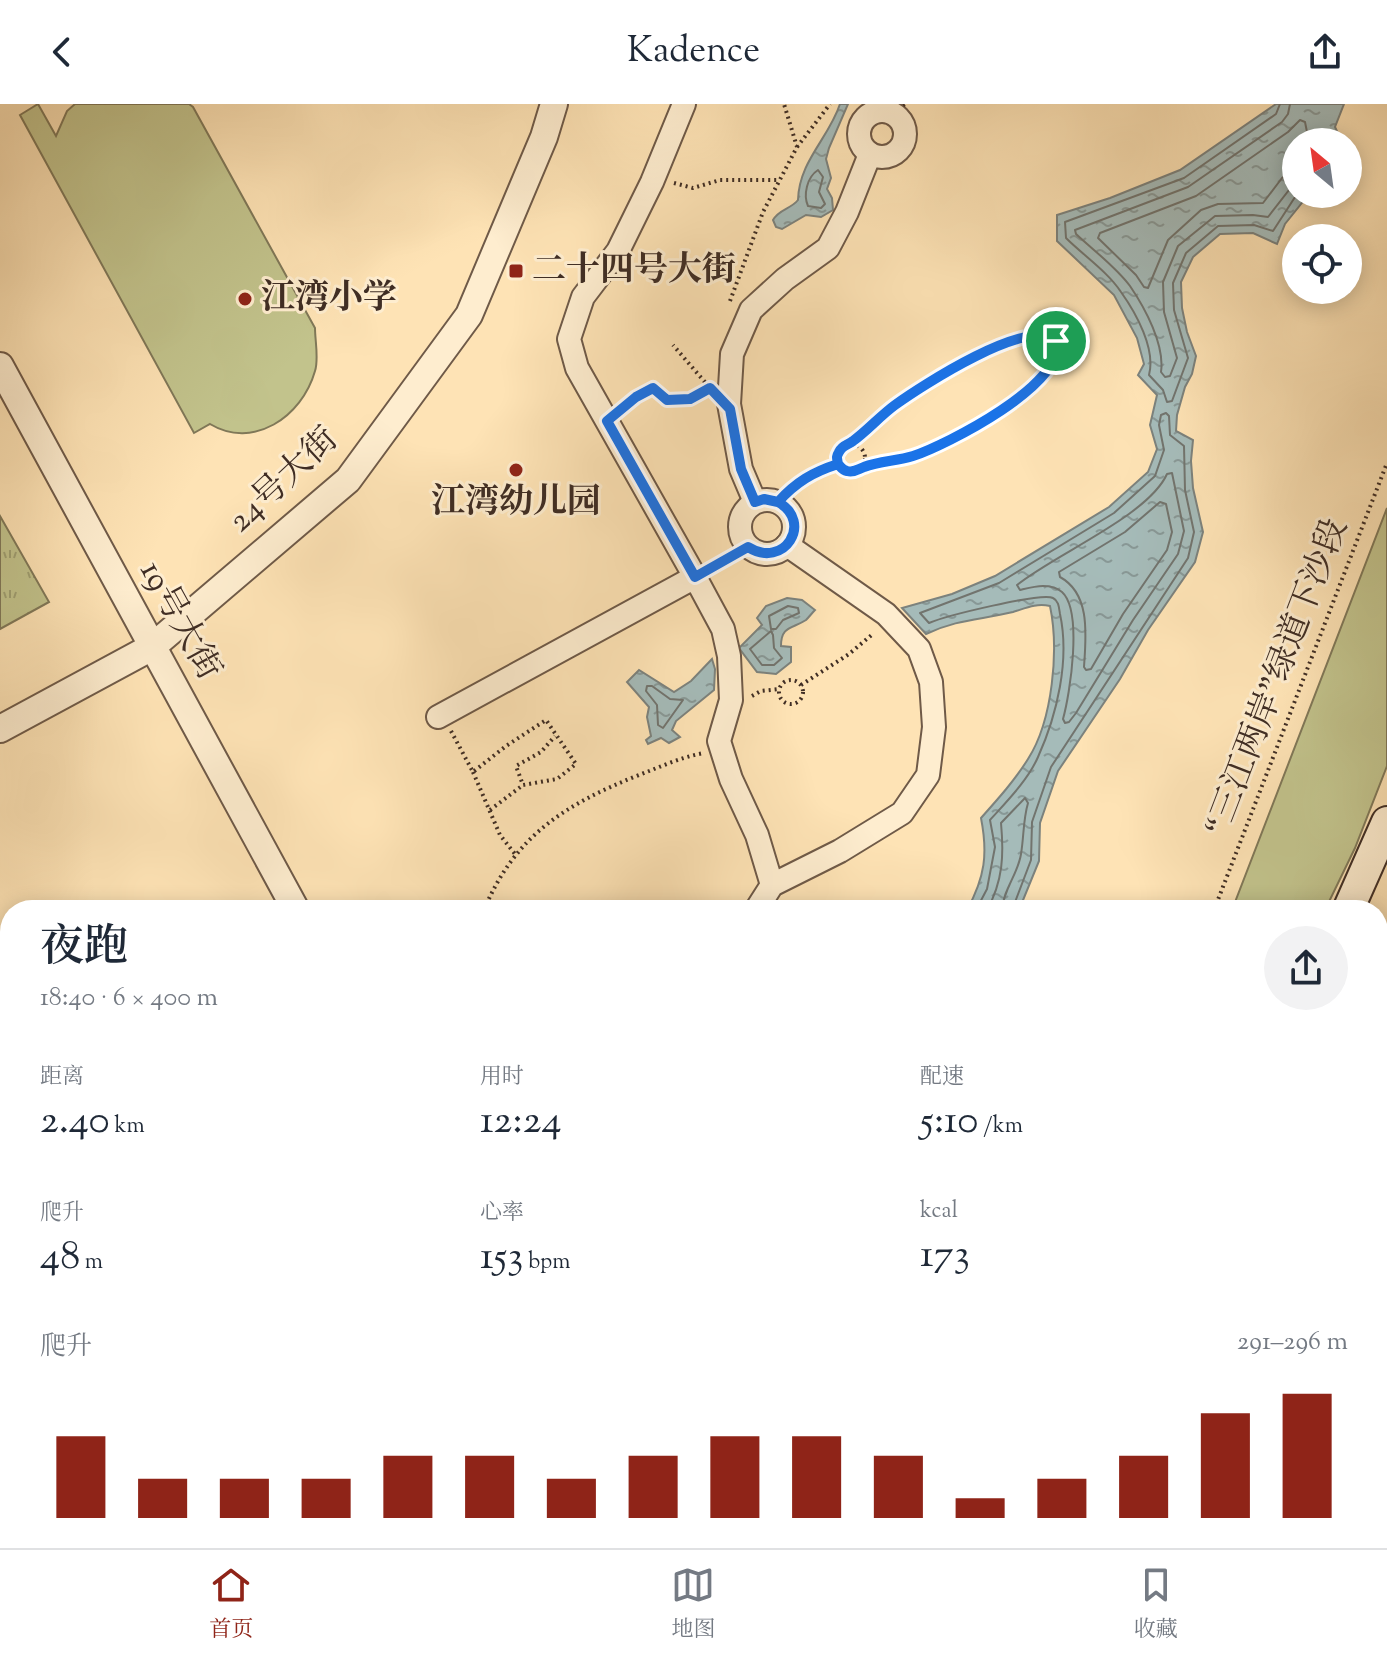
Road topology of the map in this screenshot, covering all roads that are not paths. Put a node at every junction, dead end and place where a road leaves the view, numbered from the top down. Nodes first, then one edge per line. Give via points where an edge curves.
1 (554, 104) edge
2 (684, 104) edge
3 (888, 108) edge
4 (870, 154) junction
5 (0, 366) edge
6 (755, 502) junction
7 (787, 545) junction
8 (695, 577) junction
9 (152, 647) junction
10 (440, 716) road end
11 (0, 729) edge
12 (1387, 822) edge
13 (772, 885) junction
14 (291, 900) edge
15 (762, 900) edge
16 (1352, 900) edge

1 - 9 street, 24号大街 via 469,315 348,480
2 - 8 street via 618,251 583,297 569,339 577,368
3 - 4 street via 860,126 860,142
3 - 4 street via 904,123 903,145 885,157
4 - 6 street via 828,248 751,310 732,354 729,404 741,469
5 - 9 street, 19号大街
6 - 7 street via 778,502 789,510 793,537
6 - 7 street via 740,523 748,547 772,554
7 - 13 street via 889,617 919,649 931,682 934,727 928,775 902,813
8 - 10 street
8 - 13 street via 723,629 729,656 731,700 719,741
9 - 11 street, 24号大街
9 - 14 street, 19号大街
12 - 16 main road
13 - 15 street

